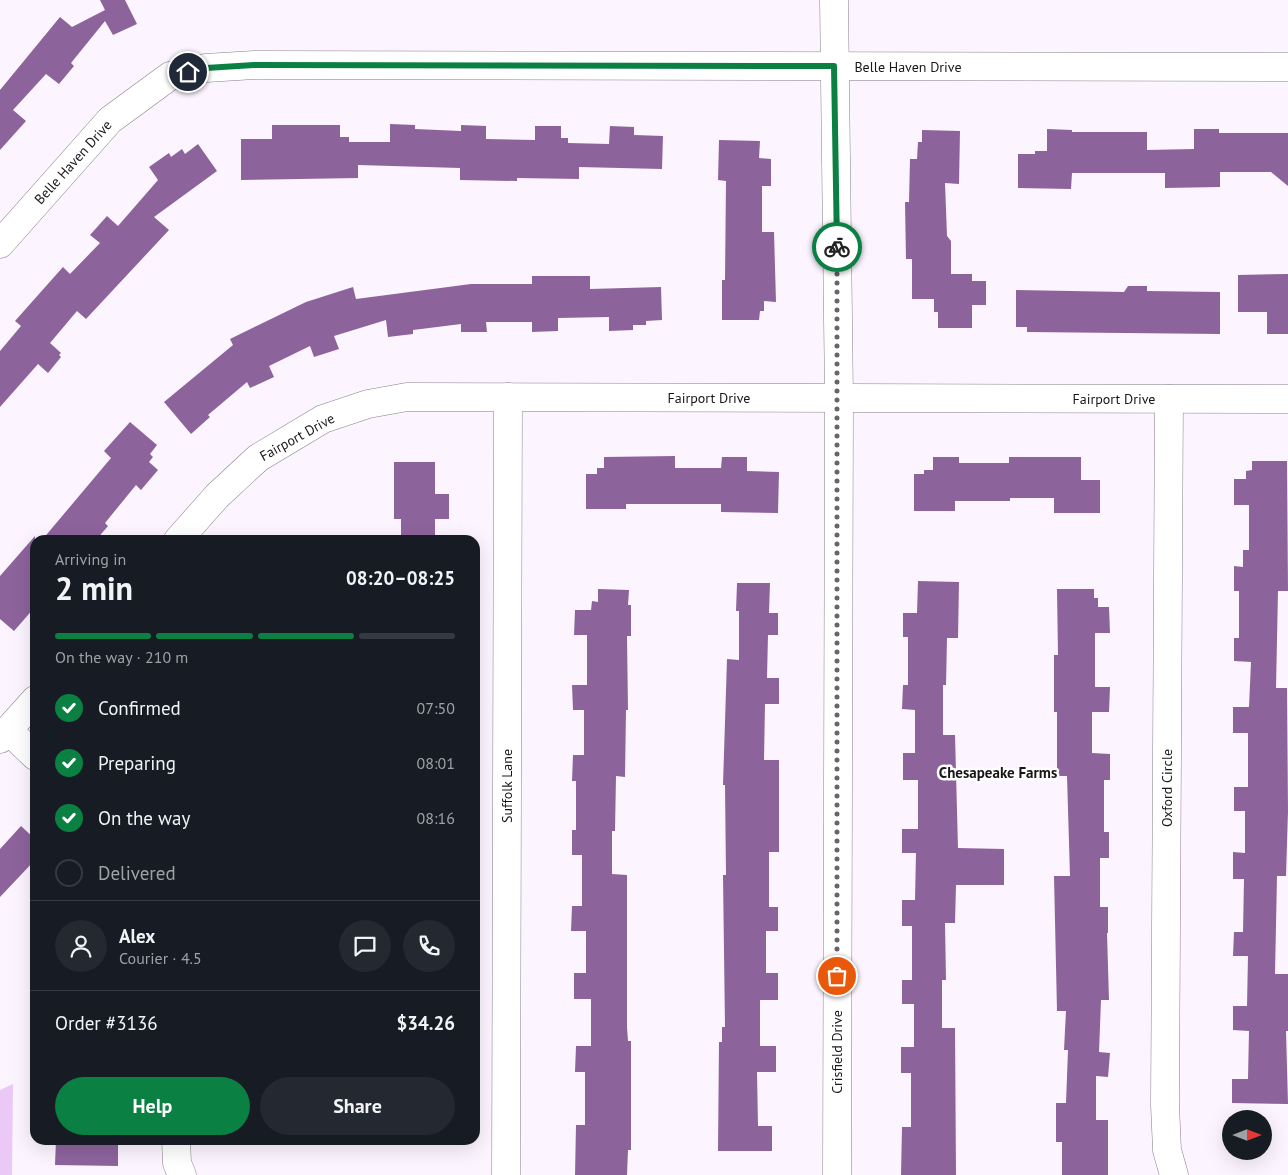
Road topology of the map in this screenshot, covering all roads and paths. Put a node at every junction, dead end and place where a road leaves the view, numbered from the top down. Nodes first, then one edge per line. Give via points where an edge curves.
1 (834, 0) edge
2 (834, 66) junction
3 (1288, 67) edge
4 (0, 244) edge
5 (508, 397) junction
6 (838, 398) junction
7 (1169, 399) junction
8 (1288, 399) edge
9 (182, 535) edge
10 (30, 705) edge
11 (4, 734) edge
12 (30, 752) edge
13 (176, 1145) edge
14 (182, 1175) edge
15 (506, 1175) edge
16 (837, 1175) edge
17 (1174, 1175) edge

1 - 2 street, Crisfield Drive
2 - 3 street, Belle Haven Drive
2 - 4 street, Belle Haven Drive via 254,65 206,68 170,76 110,120
2 - 6 street, Crisfield Drive
5 - 6 street, Fairport Drive
5 - 9 street, Fairport Drive via 408,397 368,404 323,419 258,458 217,496
5 - 15 street, Suffolk Lane
6 - 7 street, Fairport Drive
6 - 16 street, Crisfield Drive
7 - 8 street, Fairport Drive
7 - 17 street, Oxford Circle via 1165,1104 1167,1150
10 - 11 street
11 - 12 street
13 - 14 street via 177,1163

